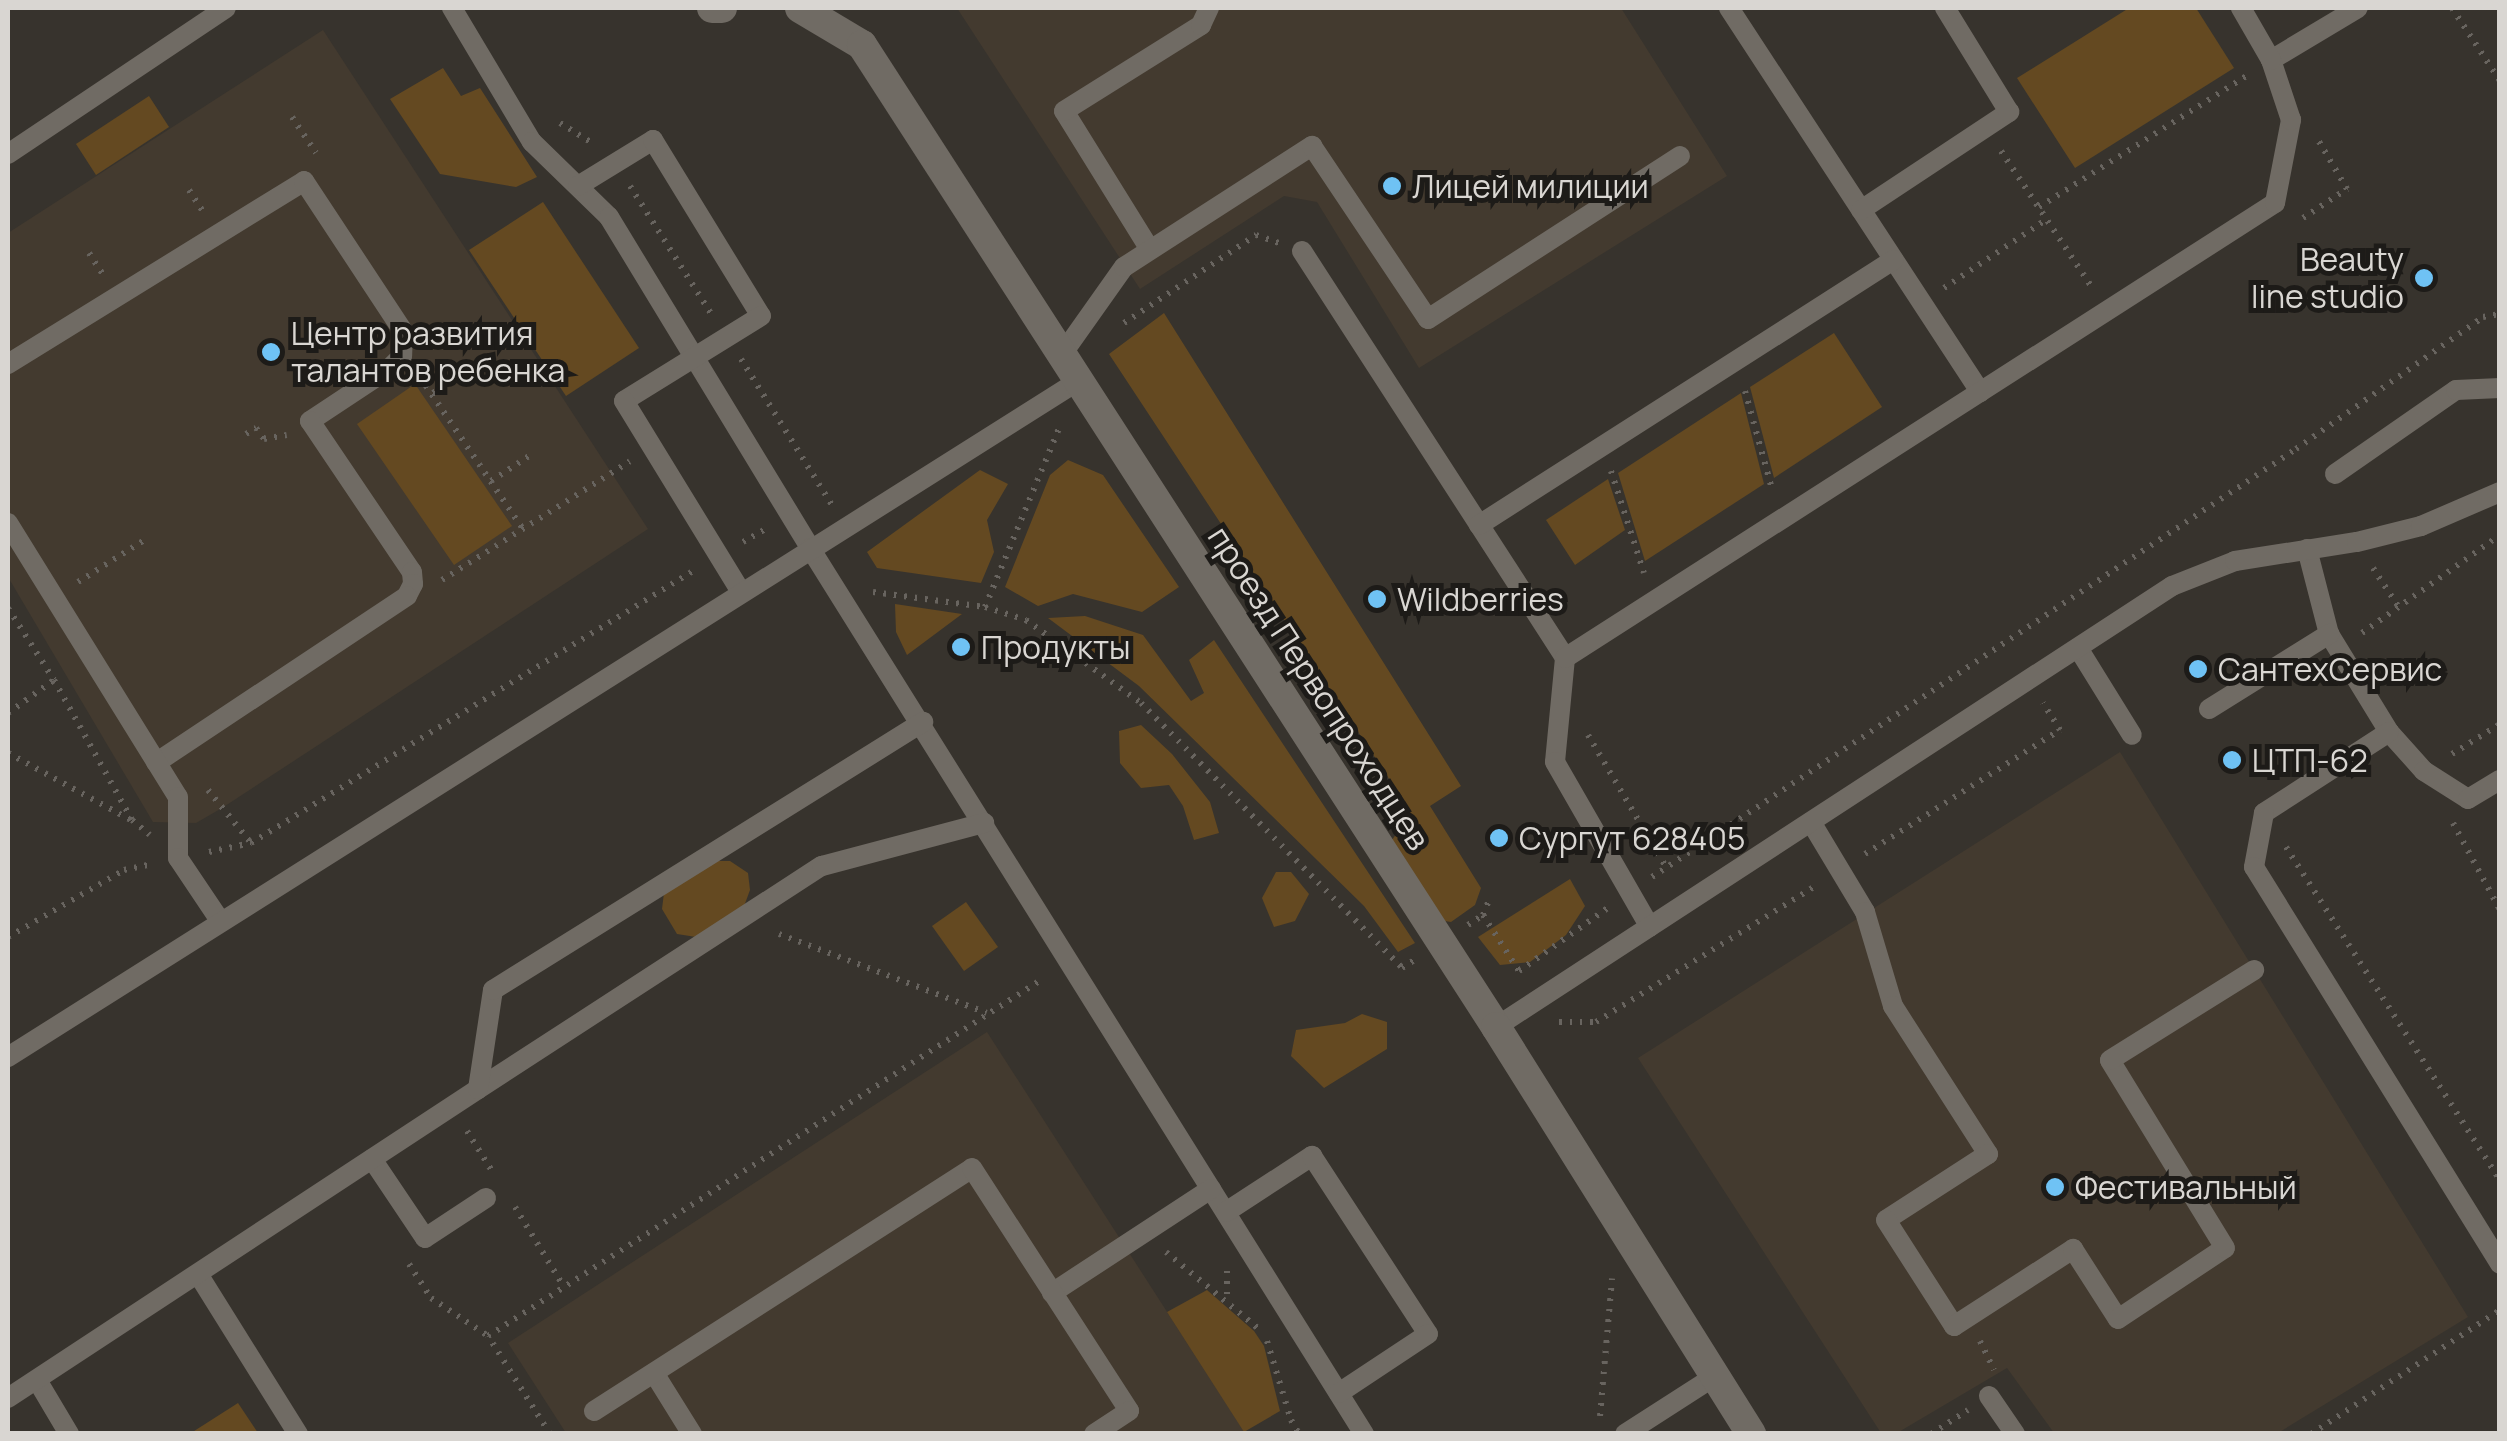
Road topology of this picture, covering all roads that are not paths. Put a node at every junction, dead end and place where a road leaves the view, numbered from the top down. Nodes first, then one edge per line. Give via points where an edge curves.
1 (226, 8) edge
2 (452, 8) edge
3 (712, 8) edge
4 (722, 8) edge
5 (1209, 8) edge
6 (1728, 8) edge
7 (1945, 8) edge
8 (2241, 8) edge
9 (2358, 8) edge
10 (809, 10) edge
11 (2271, 60) junction
12 (8, 154) edge
13 (1680, 156) dead end
14 (578, 186) junction
15 (1861, 210) junction
16 (1149, 248) junction
17 (1302, 251) dead end
18 (1894, 260) junction
19 (1063, 353) junction
20 (694, 357) junction
21 (8, 364) edge
22 (1078, 381) junction
23 (2500, 388) edge
24 (1980, 392) junction
25 (2335, 474) dead end
26 (2500, 492) edge
27 (8, 524) edge
28 (1479, 525) junction
29 (810, 548) junction
30 (2307, 549) junction
31 (741, 592) junction
32 (2329, 634) junction
33 (2078, 648) junction
34 (1565, 658) junction
35 (2209, 709) dead end
36 (923, 722) junction
37 (2389, 732) junction
38 (2132, 735) dead end
39 (156, 764) junction
40 (2500, 780) edge
41 (1811, 822) junction
42 (984, 823) junction
43 (219, 920) junction
44 (1650, 927) junction
45 (2254, 970) dead end
46 (1496, 1027) junction
47 (8, 1057) edge
48 (478, 1090) junction
49 (372, 1159) junction
50 (1212, 1188) junction
51 (486, 1198) dead end
52 (1226, 1212) junction
53 (2500, 1264) edge
54 (198, 1274) junction
55 (1052, 1293) junction
56 (654, 1373) junction
57 (1714, 1376) junction
58 (36, 1380) junction
59 (1339, 1393) junction
60 (1989, 1396) road end
61 (8, 1398) edge
62 (594, 1411) dead end
63 (69, 1434) edge
64 (298, 1434) edge
65 (692, 1434) edge
66 (1094, 1434) edge
67 (1364, 1434) edge
68 (1626, 1434) edge
69 (1752, 1434) edge
70 (2015, 1434) edge

1 - 12 lane
2 - 14 lane via 532,142
3 - 4 street
5 - 16 lane via 1201,26 1064,111
6 - 15 lane
7 - 15 lane via 2009,112
8 - 11 lane
9 - 11 lane
10 - 19 street, проезд Первопроходцев via 862,46
11 - 24 lane via 2291,120 2276,202
13 - 16 lane via 1428,319 1312,146
14 - 20 lane via 609,217
14 - 20 lane via 653,140 761,316
15 - 18 lane
16 - 19 lane via 1124,267
17 - 28 lane
18 - 24 lane
18 - 28 lane
19 - 22 street, проезд Первопроходцев
20 - 29 lane
20 - 31 lane via 624,401
21 - 39 lane via 304,180 402,331 402,356 310,421 412,572 407,596
22 - 29 lane
22 - 46 street, проезд Первопроходцев
23 - 25 lane via 2456,390
24 - 34 lane
26 - 30 lane via 2421,526
27 - 39 lane
28 - 34 lane
29 - 31 lane
29 - 36 lane
30 - 32 lane
30 - 33 lane via 2205,570
31 - 43 lane
32 - 35 lane
32 - 37 lane
33 - 38 lane
33 - 41 lane
34 - 44 lane via 1554,762
36 - 42 lane
36 - 48 lane via 493,990
37 - 40 lane via 2424,771 2468,799
37 - 53 lane via 2264,812 2254,867
39 - 43 lane via 178,798 178,858
41 - 44 lane
41 - 45 lane via 1865,912 1893,1006 1988,1154 1886,1220 1954,1326 2073,1249 2118,1319 2225,1248 2110,1060
42 - 48 lane via 822,866
42 - 50 lane
43 - 47 lane
44 - 46 lane
46 - 57 street, проезд Первопроходцев
48 - 49 lane
49 - 51 lane via 425,1238
49 - 54 lane
50 - 52 lane
50 - 55 lane
52 - 59 lane
52 - 59 lane via 1312,1156 1428,1334
54 - 58 lane
54 - 64 lane
55 - 56 lane via 972,1168
55 - 66 lane via 1129,1411
56 - 62 lane
56 - 65 lane
57 - 68 lane
57 - 69 street, проезд Первопроходцев
58 - 61 lane
58 - 63 lane
59 - 67 lane
60 - 70 lane

